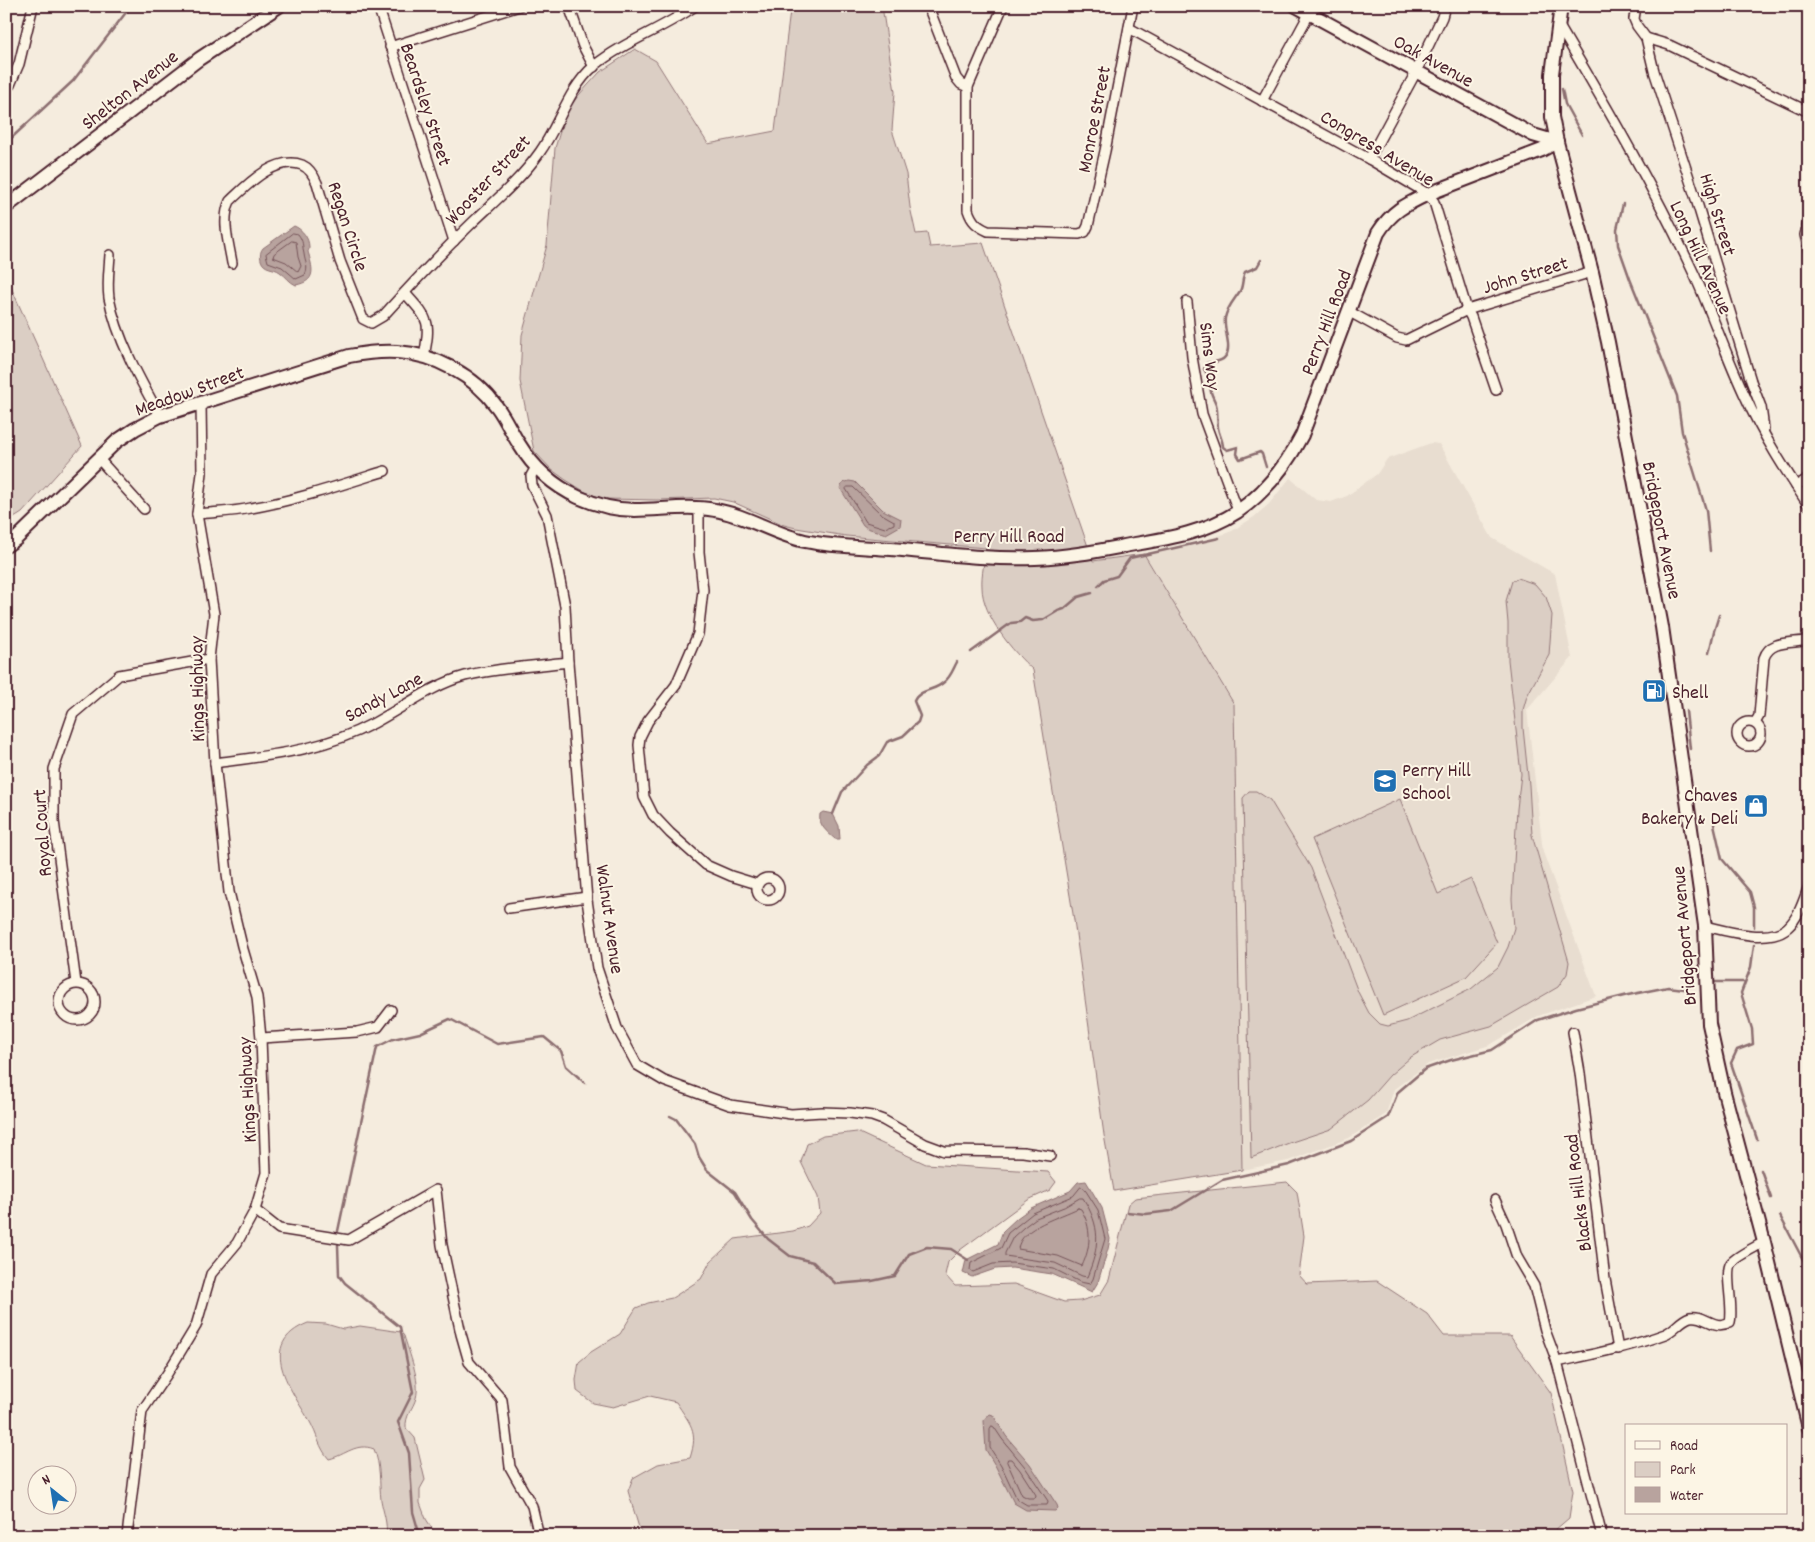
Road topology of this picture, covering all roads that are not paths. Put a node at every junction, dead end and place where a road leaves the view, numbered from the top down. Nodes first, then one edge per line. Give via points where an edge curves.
1 (33, 6) edge
2 (279, 6) edge
3 (378, 6) edge
4 (519, 6) edge
5 (569, 6) edge
6 (695, 6) edge
7 (928, 6) edge
8 (1003, 6) edge
9 (1133, 6) edge
10 (1296, 6) edge
11 (1445, 6) edge
12 (1561, 6) edge
13 (1636, 6) edge
14 (1310, 10) edge
15 (1559, 26) junction
16 (1129, 28) junction
17 (1646, 38) junction
18 (390, 47) junction
19 (594, 67) junction
20 (1416, 72) junction
21 (10, 85) dead end
22 (968, 87) junction
23 (1262, 101) junction
24 (1809, 112) edge
25 (1556, 142) junction
26 (1369, 159) junction
27 (1428, 194) junction
28 (6, 208) edge
29 (1809, 218) edge
30 (454, 241) junction
31 (1809, 252) edge
32 (110, 256) dead end
33 (232, 263) dead end
34 (1592, 272) junction
35 (405, 292) junction
36 (1187, 302) dead end
37 (1467, 310) junction
38 (1348, 311) junction
39 (371, 323) joint
40 (424, 357) junction
41 (1496, 390) dead end
42 (201, 403) junction
43 (160, 416) junction
44 (1765, 436) junction
45 (98, 458) junction
46 (536, 467) junction
47 (385, 470) dead end
48 (1809, 478) edge
49 (1796, 486) junction
50 (1809, 506) edge
51 (699, 507) junction
52 (144, 509) dead end
53 (1238, 511) junction
54 (197, 514) junction
55 (6, 546) edge
56 (1809, 640) edge
57 (209, 660) junction
58 (568, 662) junction
59 (1755, 723) dead end
60 (215, 763) junction
61 (757, 884) dead end
62 (1809, 886) edge
63 (587, 897) junction
64 (509, 908) dead end
65 (1705, 926) junction
66 (76, 983) junction
67 (392, 1010) dead end
68 (1573, 1032) dead end
69 (261, 1038) junction
70 (1050, 1156) dead end
71 (1495, 1200) dead end
72 (255, 1210) junction
73 (1764, 1242) junction
74 (1618, 1349) junction
75 (1557, 1362) junction
76 (1809, 1428) edge
77 (127, 1536) edge
78 (539, 1536) edge
79 (1602, 1536) edge

1 - 21 street via 19,64
2 - 28 street, Shelton Avenue via 199,59
3 - 18 street, Beardsley Street
4 - 18 street
5 - 19 street
6 - 19 street, Wooster Street via 615,51
7 - 22 street via 956,78
8 - 22 street
9 - 16 street, Monroe Street
10 - 14 street, Oak Avenue
11 - 20 street
12 - 15 street, Bridgeport Avenue
13 - 17 street, High Street via 1636,26
14 - 20 street, Oak Avenue
14 - 23 street
15 - 25 street, Bridgeport Avenue via 1551,86
15 - 44 street, Long Hill Avenue via 1696,277 1745,398
16 - 22 street, Monroe Street via 1086,232 988,231 971,219 968,210
16 - 23 street, Congress Avenue
17 - 24 street via 1669,45
17 - 44 street, High Street via 1761,407
18 - 30 street, Beardsley Street
19 - 30 street, Wooster Street via 560,115 540,152
20 - 25 street, Oak Avenue via 1533,135
20 - 26 street
23 - 26 street, Congress Avenue
25 - 27 street, Perry Hill Road
25 - 34 street, Bridgeport Avenue
26 - 27 street, Congress Avenue
27 - 37 street, Congress Avenue via 1434,202
27 - 38 street, Perry Hill Road via 1397,210 1383,225
29 - 31 street via 1805,235
30 - 35 street, Wooster Street
32 - 43 street via 110,299 124,347
33 - 39 street, Regan Circle via 226,221 226,208 230,201 274,167 286,163 303,165 317,183 363,319
34 - 37 street, John Street
34 - 65 street, Bridgeport Avenue via 1610,350 1662,627
35 - 39 street, Wooster Street via 383,316
35 - 40 street via 425,316 429,332
36 - 53 street, Sims Way via 1202,414
37 - 38 street, John Street via 1406,340
37 - 41 street, Congress Avenue
38 - 53 street, Perry Hill Road via 1293,452 1272,481
40 - 42 street, Meadow Street via 397,352 349,356
40 - 46 street, Perry Hill Road via 455,370 478,387 497,407
42 - 43 street, Meadow Street
42 - 54 street, Kings Highway via 202,473
43 - 45 street, Meadow Street via 129,433
44 - 49 street, Long Hill Avenue
45 - 52 street
45 - 55 street, Meadow Street
46 - 51 street, Perry Hill Road via 565,490 604,506 635,510
46 - 58 street, Walnut Avenue via 531,481 547,514 554,543 565,606
47 - 54 street via 312,495 250,509
48 - 49 street
49 - 50 street, Long Hill Avenue
51 - 53 street, Perry Hill Road via 731,513 792,538 819,544 1022,558 1079,554 1178,536 1204,528
51 - 61 street via 703,590 698,634 676,685 648,721 640,737 644,797 653,815 706,865
54 - 57 street, Kings Highway via 214,614
56 - 59 street via 1779,644 1766,652 1759,716
57 - 60 street, Kings Highway
57 - 66 street, Royal Court via 119,676 73,714 54,769 54,821
58 - 60 street, Sandy Lane via 465,676 331,742 292,753
58 - 63 street, Walnut Avenue
60 - 69 street, Kings Highway via 226,873 257,997
62 - 65 street via 1788,928 1779,933 1766,936
63 - 64 street
63 - 70 street, Walnut Avenue via 597,968 617,1028 637,1065 648,1073 730,1105 791,1114 850,1112 872,1116 944,1151
65 - 73 street, Bridgeport Avenue via 1709,1024
66 - 66 street via 62,991 58,1003 66,1016 77,1020 90,1014 95,1003 88,987
67 - 69 street via 378,1027 357,1032
68 - 74 street, Blacks Hill Road via 1605,1279
69 - 72 street, Kings Highway via 266,1174
71 - 75 street via 1518,1257 1534,1286
72 - 77 street, Kings Highway via 236,1243 211,1274 196,1326 142,1411
72 - 78 street via 279,1229 349,1240 436,1190 442,1245 469,1362 502,1400 510,1467 532,1506
73 - 74 street via 1730,1263 1730,1322 1724,1325 1696,1316 1685,1318 1673,1330
73 - 76 street, Bridgeport Avenue
74 - 75 street
75 - 79 street

